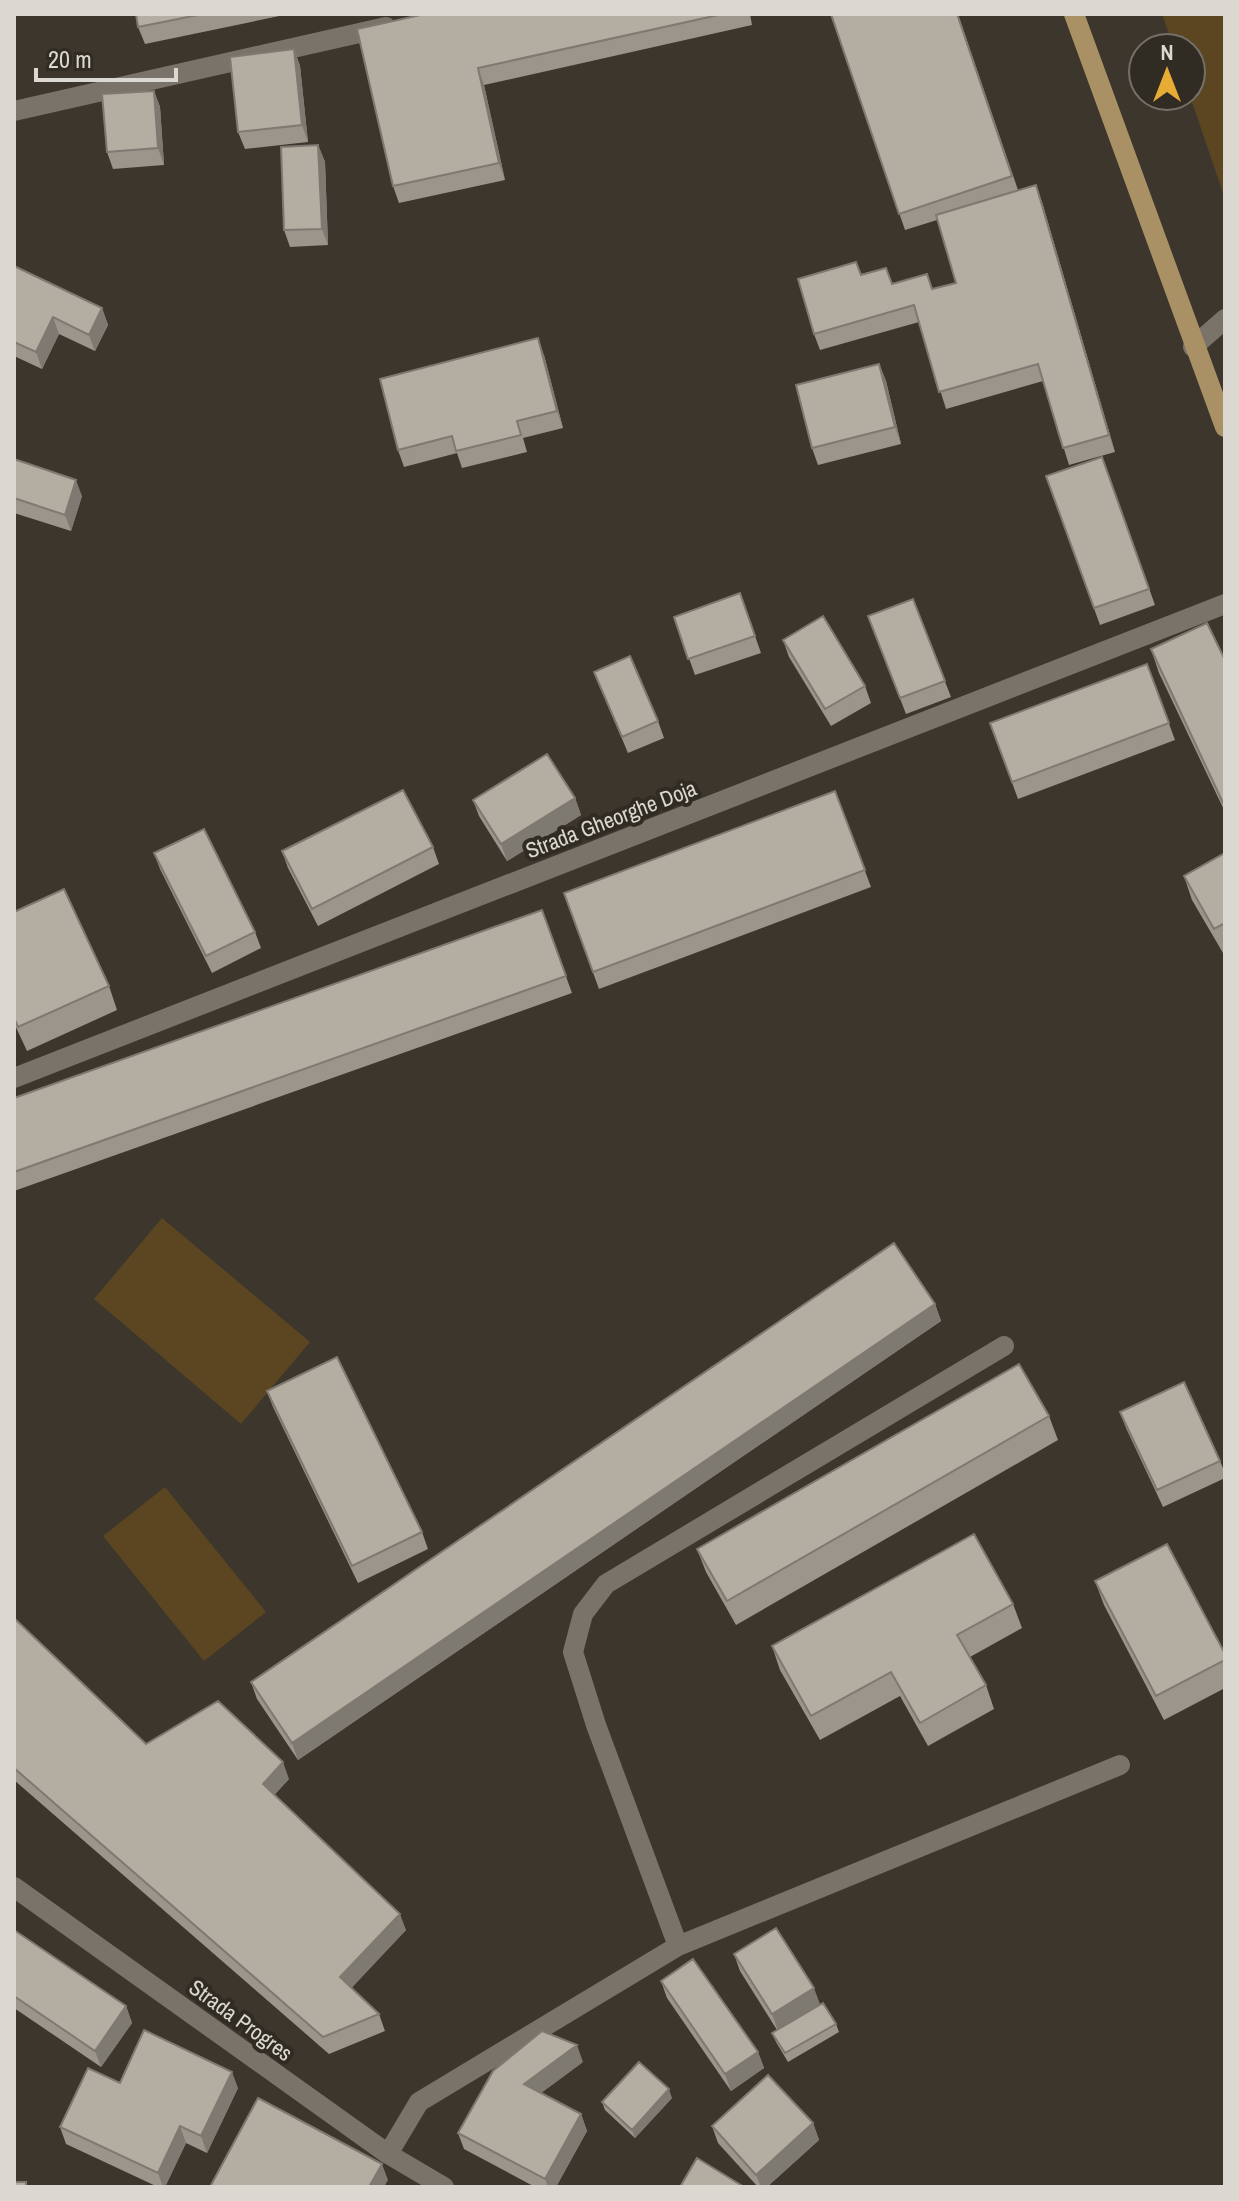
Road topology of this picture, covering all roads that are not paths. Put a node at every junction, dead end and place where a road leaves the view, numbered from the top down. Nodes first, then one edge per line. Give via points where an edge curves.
1 (1074, 14) edge
2 (414, 21) edge
3 (16, 115) edge
4 (1225, 319) edge
5 (1193, 347) junction
6 (1225, 427) edge
7 (1225, 604) edge
8 (14, 1078) edge
9 (1004, 1346) dead end
10 (1120, 1765) dead end
11 (14, 1887) edge
12 (678, 1946) junction
13 (388, 2154) junction
14 (444, 2187) edge

1 - 5 main road
2 - 3 street
4 - 5 street
5 - 6 main road
7 - 8 street, Strada Gheorghe Doja
9 - 12 street via 606,1584 583,1614 573,1652
10 - 12 street
11 - 13 street, Strada Progres
12 - 13 street via 419,2102
13 - 14 street, Strada Progres

